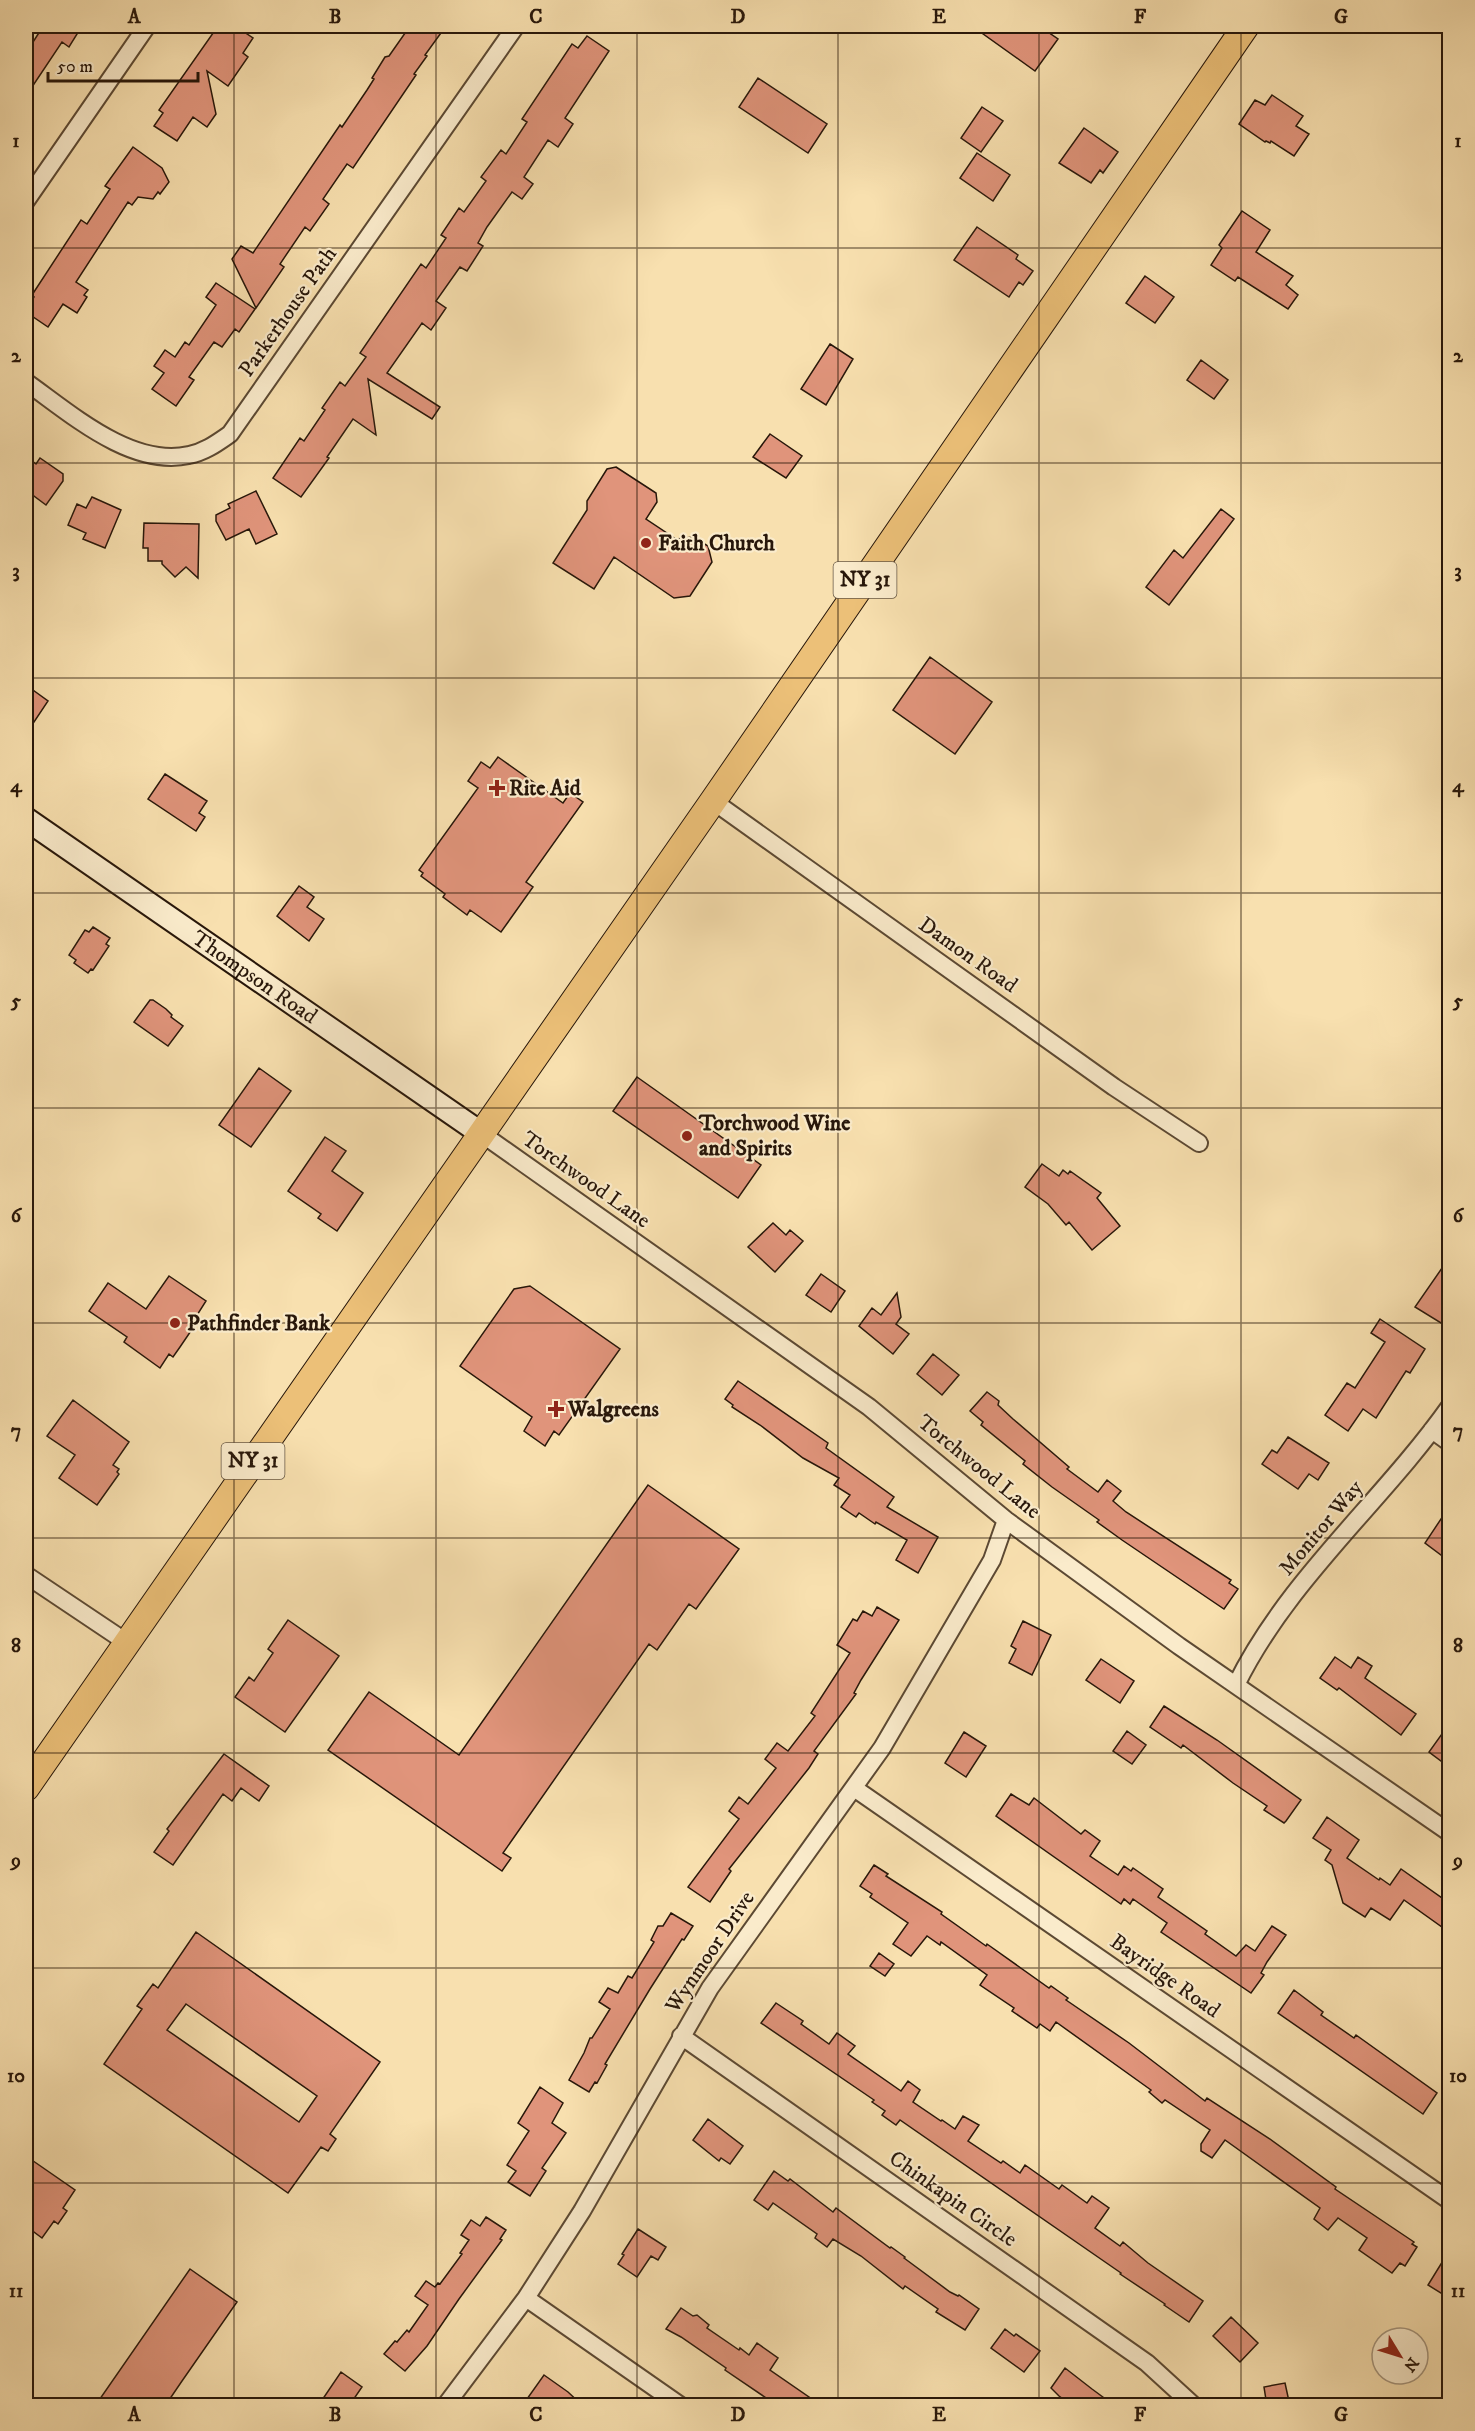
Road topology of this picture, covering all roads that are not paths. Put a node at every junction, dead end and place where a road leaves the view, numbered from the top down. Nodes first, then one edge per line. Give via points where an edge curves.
1 (147, 26) edge
2 (516, 26) edge
3 (1246, 26) edge
4 (26, 201) edge
5 (26, 382) edge
6 (713, 801) junction
7 (26, 819) edge
8 (482, 1134) junction
9 (1199, 1143) dead end
10 (1449, 1406) edge
11 (1432, 1430) junction
12 (1449, 1443) edge
13 (1006, 1520) junction
14 (26, 1575) edge
15 (126, 1642) junction
16 (1236, 1685) junction
17 (26, 1788) edge
18 (854, 1788) junction
19 (1449, 1833) edge
20 (681, 2036) junction
21 (1449, 2201) edge
22 (526, 2298) junction
23 (445, 2406) edge
24 (681, 2406) edge
25 (1194, 2406) edge

1 - 4 street
2 - 5 street, Parkerhouse Path via 230,434 208,449 189,455 147,455 105,437
3 - 6 main road, NY 31
6 - 8 main road, NY 31
6 - 9 street, Damon Road
7 - 8 street, Thompson Road
8 - 13 street, Torchwood Lane via 869,1407
8 - 15 main road, NY 31
10 - 11 street, Monitor Way
11 - 12 street
11 - 16 street, Monitor Way via 1319,1561 1250,1656
13 - 16 street, Torchwood Lane
13 - 18 street, Wynmoor Drive via 992,1560 882,1748
14 - 15 street
15 - 17 main road, NY 31
16 - 19 street, Torchwood Lane
18 - 20 street, Wynmoor Drive via 764,1910
18 - 21 street, Bayridge Road
20 - 22 street, Wynmoor Drive via 582,2211
20 - 25 street, Chinkapin Circle via 1147,2363
22 - 23 street, Wynmoor Drive
22 - 24 street

